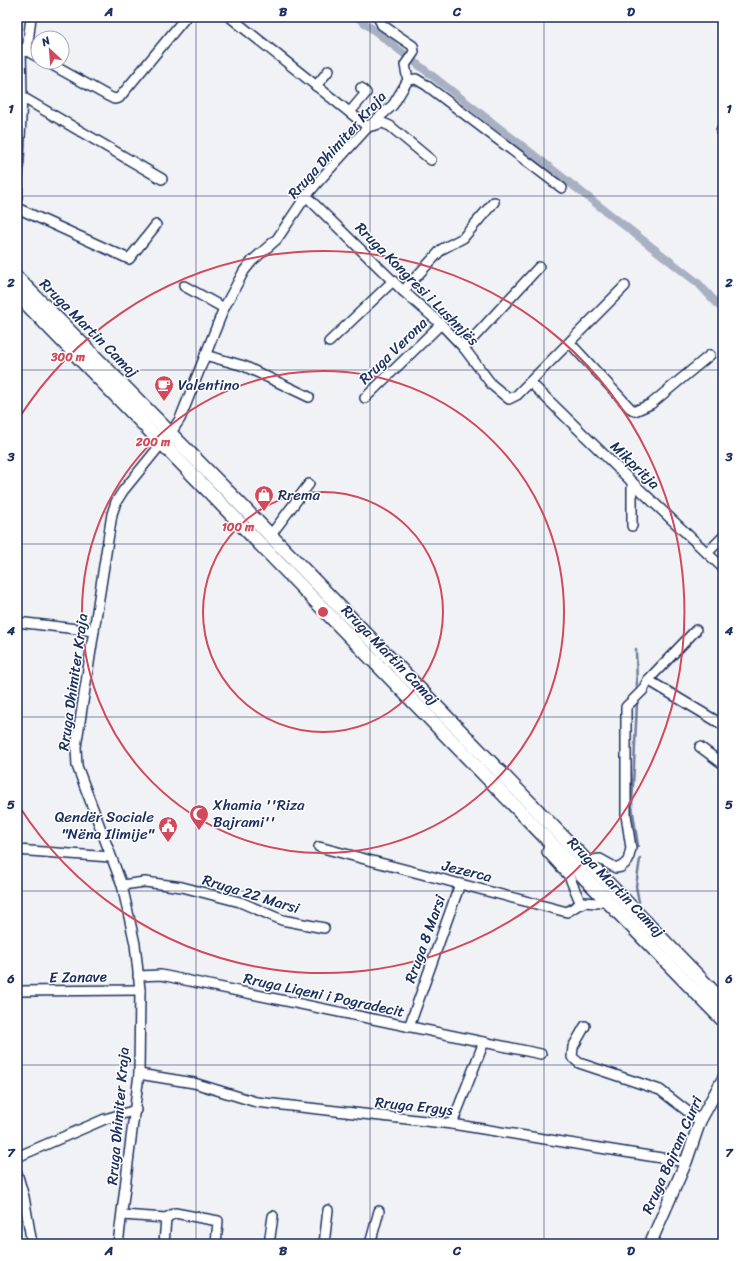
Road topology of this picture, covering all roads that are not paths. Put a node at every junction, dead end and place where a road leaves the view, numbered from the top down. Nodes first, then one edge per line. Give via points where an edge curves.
1 (31, 17) edge
2 (186, 17) edge
3 (230, 17) edge
4 (378, 17) edge
5 (22, 49) edge
6 (61, 70) edge
7 (329, 70) dead end
8 (408, 80) junction
9 (316, 86) junction
10 (361, 88) dead end
11 (22, 97) junction
12 (350, 112) junction
13 (368, 128) junction
14 (431, 160) dead end
15 (162, 179) dead end
16 (562, 188) dead end
17 (306, 196) junction
18 (17, 198) edge
19 (494, 202) dead end
20 (17, 208) edge
21 (156, 224) dead end
22 (539, 267) dead end
23 (17, 278) edge
24 (393, 281) junction
25 (184, 286) dead end
26 (625, 286) dead end
27 (403, 291) junction
28 (17, 294) edge
29 (224, 308) junction
30 (441, 324) junction
31 (329, 342) dead end
32 (570, 343) junction
33 (464, 348) junction
34 (205, 355) junction
35 (710, 355) dead end
36 (530, 382) junction
37 (309, 397) dead end
38 (365, 398) dead end
39 (166, 438) junction
40 (632, 482) junction
41 (309, 484) dead end
42 (632, 526) dead end
43 (270, 536) junction
44 (723, 537) edge
45 (707, 553) junction
46 (723, 568) edge
47 (17, 622) edge
48 (696, 630) dead end
49 (94, 631) junction
50 (648, 680) junction
51 (723, 725) edge
52 (700, 747) dead end
53 (723, 764) edge
54 (550, 842) junction
55 (319, 847) dead end
56 (17, 850) edge
57 (110, 857) junction
58 (586, 861) junction
59 (460, 884) junction
60 (122, 885) junction
61 (605, 899) junction
62 (580, 904) junction
63 (324, 928) dead end
64 (138, 976) junction
65 (140, 990) junction
66 (17, 991) edge
67 (723, 1002) edge
68 (723, 1020) edge
69 (585, 1026) dead end
70 (409, 1027) junction
71 (484, 1042) junction
72 (541, 1054) dead end
73 (139, 1074) junction
74 (723, 1079) edge
75 (136, 1110) junction
76 (700, 1122) junction
77 (452, 1124) junction
78 (17, 1157) edge
79 (686, 1162) junction
80 (17, 1173) edge
81 (328, 1210) dead end
82 (380, 1212) dead end
83 (122, 1215) junction
84 (273, 1216) dead end
85 (166, 1218) junction
86 (32, 1244) edge
87 (118, 1244) edge
88 (164, 1244) edge
89 (216, 1244) edge
90 (269, 1244) edge
91 (324, 1244) edge
92 (370, 1244) edge
93 (650, 1244) edge

1 - 5 street
2 - 6 street via 119,98 114,99
3 - 9 street
4 - 8 street via 382,25 413,46 414,52 405,65
5 - 11 street
7 - 9 street
8 - 13 street, Rruga Dhimiter Kraja via 399,98
8 - 16 street via 416,79 426,85
9 - 12 street
10 - 12 street via 366,93
11 - 15 street
11 - 18 street
12 - 13 street
13 - 14 street via 383,123 390,126
13 - 17 street, Rruga Dhimiter Kraja
17 - 24 street, Rruga Kongresi i Lushnjës
17 - 29 street, Rruga Dhimiter Kraja via 277,239 244,271
19 - 27 street via 463,238 442,250
20 - 21 street via 129,259
22 - 33 street
23 - 39 highway, Rruga Martin Camaj
24 - 27 street, Rruga Kongresi i Lushnjës
24 - 31 street
25 - 29 street
26 - 32 street, Rruga Kongresi i Lushnjës
27 - 30 street, Rruga Kongresi i Lushnjës
28 - 39 highway, Rruga Martin Camaj
29 - 34 street, Rruga Dhimiter Kraja
30 - 33 street, Rruga Kongresi i Lushnjës
30 - 38 street, Rruga Verona
32 - 35 street via 635,411 651,404
32 - 36 street, Rruga Kongresi i Lushnjës
33 - 36 street, Rruga Kongresi i Lushnjës via 492,385 509,399
34 - 37 street via 244,366
34 - 39 street, Rruga Dhimiter Kraja via 180,419
36 - 40 street, Mikpritja
39 - 43 highway, Rruga Martin Camaj
39 - 49 street, Rruga Dhimiter Kraja via 116,502
39 - 54 highway, Rruga Martin Camaj
40 - 42 street
40 - 45 street, Mikpritja
41 - 43 street
43 - 58 highway, Rruga Martin Camaj
44 - 45 street
45 - 46 street, Mikpritja
47 - 49 street
48 - 50 street
49 - 57 street, Rruga Dhimiter Kraja via 76,760
50 - 51 street
50 - 58 street via 626,707 625,713 626,814 630,858 616,868 600,859
52 - 53 street
54 - 61 highway, Rruga Martin Camaj
54 - 62 street via 547,852 569,876
55 - 59 street, Jezerca
56 - 57 street
57 - 60 street, Rruga Dhimiter Kraja
58 - 67 highway, Rruga Martin Camaj
59 - 62 street, Jezerca via 567,912
59 - 70 street, Rruga 8 Marsi
60 - 63 street, Rruga 22 Marsi via 145,882 182,888 240,902 282,920
60 - 64 street, Rruga Dhimiter Kraja via 135,944
61 - 62 street, Jezerca via 597,903
61 - 68 highway, Rruga Martin Camaj
64 - 65 street, Rruga Dhimiter Kraja
64 - 70 street, Rruga Liqeni i Pogradecit via 161,975
65 - 66 street, E Zanave
65 - 73 street, Rruga Dhimiter Kraja
69 - 76 street via 573,1047 572,1058 579,1063 660,1090
70 - 71 street, Rruga Liqeni i Pogradecit
71 - 72 street, Rruga Liqeni i Pogradecit
71 - 77 street
73 - 75 street, Rruga Dhimiter Kraja
73 - 77 street, Rruga Ergys via 194,1083 256,1102
74 - 76 main road, Rruga Bajram Curri
75 - 78 street via 105,1119
75 - 83 street, Rruga Dhimiter Kraja
76 - 79 main road, Rruga Bajram Curri
77 - 79 street, Rruga Ergys
79 - 93 main road, Rruga Bajram Curri
80 - 86 street
81 - 91 street
82 - 92 street
83 - 85 street
83 - 87 street, Rruga Dhimiter Kraja
84 - 90 street
85 - 88 street
85 - 89 street via 175,1213 218,1221

